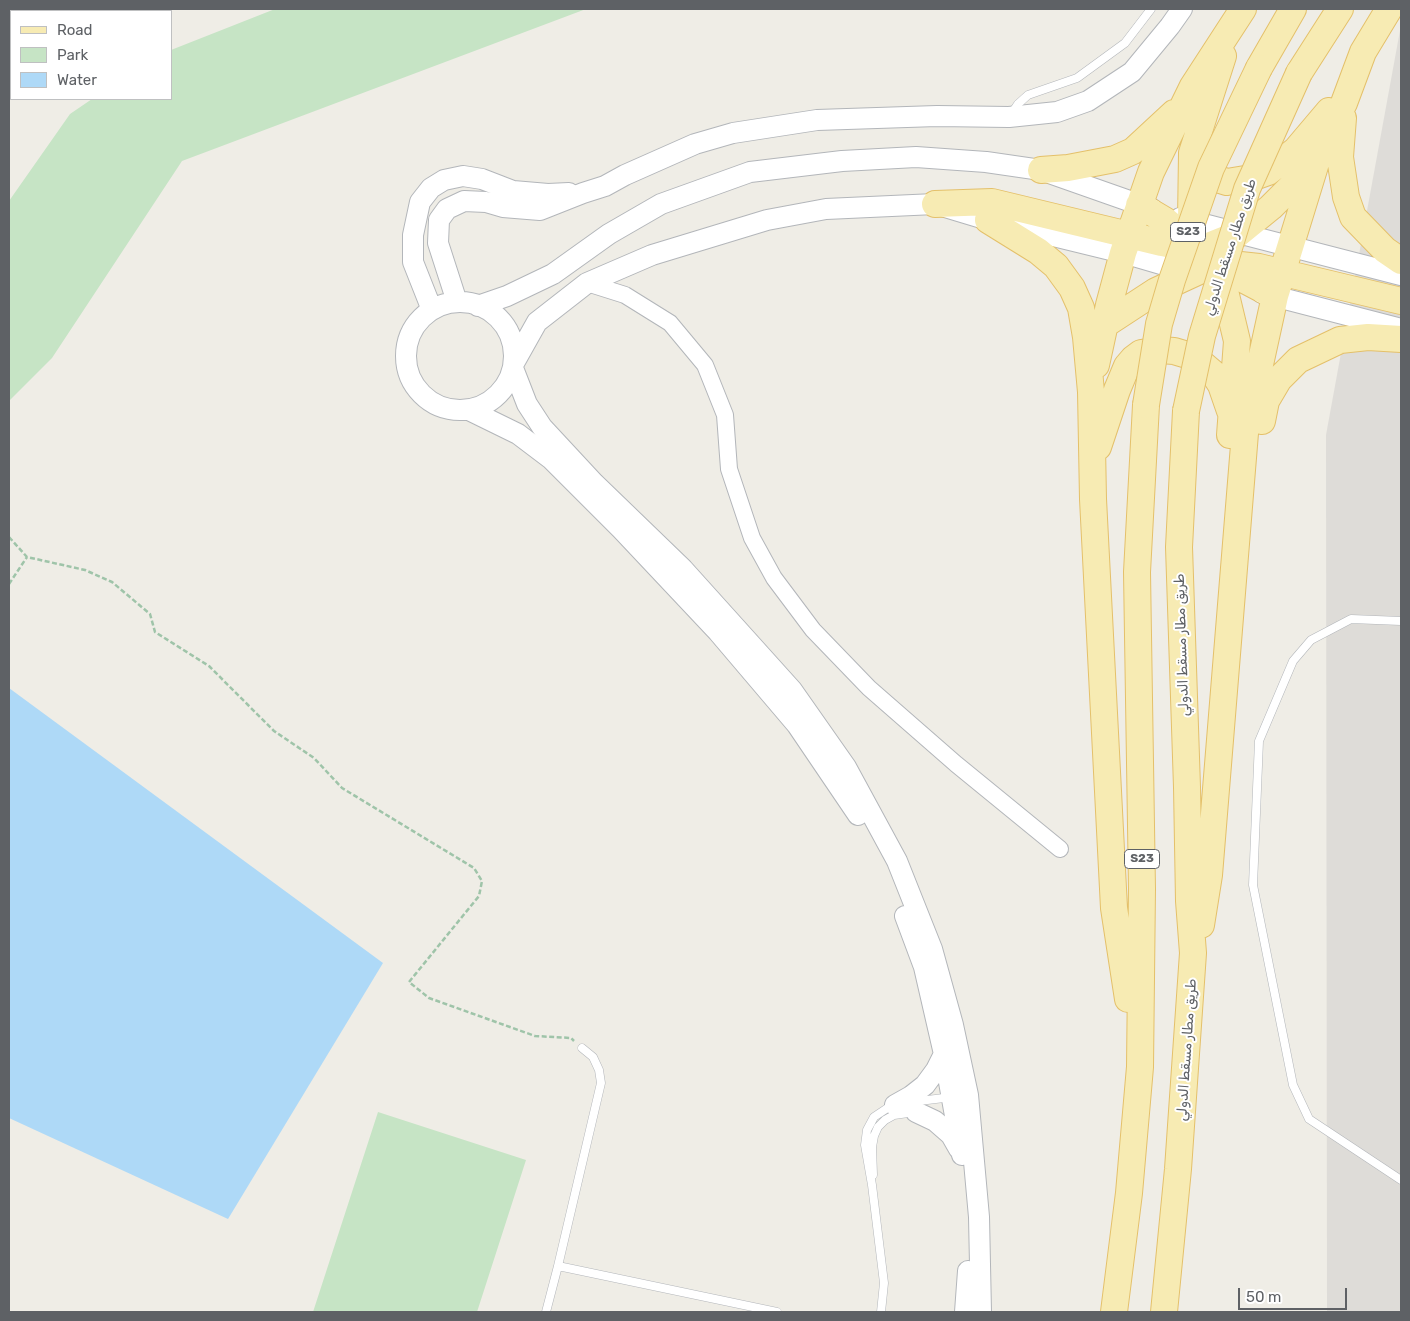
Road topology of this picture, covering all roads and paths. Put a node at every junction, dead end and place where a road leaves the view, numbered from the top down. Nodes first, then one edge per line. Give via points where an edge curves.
1 (1151, 9) edge
2 (1182, 9) edge
3 (1293, 9) edge
4 (1340, 9) edge
5 (1389, 9) edge
6 (1238, 15) edge
7 (1348, 92) junction
8 (1184, 105) junction
9 (1010, 117) junction
10 (1192, 153) junction
11 (1320, 153) junction
12 (1042, 170) junction
13 (583, 193) junction
14 (935, 204) junction
15 (1139, 205) junction
16 (988, 220) junction
17 (1191, 221) junction
18 (1238, 234) junction
19 (1126, 244) junction
20 (1290, 248) junction
21 (1401, 261) edge
22 (1209, 263) junction
23 (1401, 275) edge
24 (587, 283) junction
25 (1278, 285) junction
26 (1401, 301) edge
27 (457, 302) junction
28 (478, 306) junction
29 (432, 310) junction
30 (1104, 326) junction
31 (1401, 329) edge
32 (1401, 339) edge
33 (513, 366) junction
34 (1091, 392) junction
35 (469, 410) junction
36 (1232, 417) junction
37 (1092, 464) junction
38 (1238, 511) junction
39 (9, 538) edge
40 (26, 557) junction
41 (9, 584) edge
42 (1401, 621) edge
43 (1217, 760) junction
44 (1060, 848) dead end
45 (1193, 953) junction
46 (582, 1048) joint
47 (944, 1054) junction
48 (1140, 1067) junction
49 (895, 1105) junction
50 (948, 1106) junction
51 (962, 1153) junction
52 (1401, 1180) edge
53 (872, 1185) junction
54 (558, 1266) junction
55 (546, 1312) edge
56 (777, 1312) edge
57 (880, 1312) edge
58 (965, 1312) edge
59 (981, 1312) edge
60 (1114, 1312) edge
61 (1164, 1312) edge

1 - 9 lane via 1125,44 1077,78 1028,95
2 - 9 street via 1132,72 1088,102 1057,112
3 - 48 main road, S23, bridge via 1259,68 1211,168 1159,324 1146,405 1137,572 1142,889
4 - 45 main road, طريق مطار مسقط الدولي, bridge via 1299,73 1247,189 1202,336 1186,411 1179,547
5 - 7 main road via 1363,52
6 - 8 main road
6 - 10 main road
7 - 10 main road via 1296,150 1268,172 1227,182 1203,172
7 - 11 main road
7 - 21 main road via 1340,157 1346,197 1353,217 1385,250
8 - 12 main road via 1133,151 1115,159
8 - 15 main road via 1151,172
9 - 13 street via 817,120 734,133 694,144
10 - 17 main road
11 - 18 main road via 1294,185
11 - 20 main road
12 - 15 street
12 - 28 street via 916,157 842,161 750,172 661,204 609,234 553,274
13 - 27 street via 540,210 464,201 447,209 439,220 438,243
13 - 29 street via 513,191 464,176 444,180 431,188 420,202 413,235 413,262
14 - 16 street
14 - 19 main road via 992,202
14 - 24 street via 826,209 767,220 652,255
15 - 17 street
15 - 19 main road
15 - 22 main road via 1184,236
16 - 19 street
16 - 34 main road via 1038,251 1056,266 1072,288 1086,337
17 - 18 street
17 - 22 main road
18 - 20 street
18 - 22 main road
19 - 22 main road via 1162,244
19 - 30 main road
20 - 23 street
20 - 25 main road
22 - 25 main road via 1259,267
22 - 30 main road via 1156,291
22 - 36 main road via 1226,295 1237,341
24 - 33 street via 537,322
24 - 44 street via 625,295 670,324 705,365 725,415 729,469 752,538 774,578 813,630 869,688 977,782
25 - 26 main road
25 - 31 street
25 - 38 main road via 1245,433
27 - 28 street
27 - 29 street
28 - 33 street via 494,314 506,328 513,345
29 - 35 street via 413,329 408,342 406,355 412,381 430,401 442,407
30 - 34 main road
32 - 38 main road via 1340,340 1298,360 1279,379 1266,401
33 - 35 street via 499,393 489,402
33 - 50 street via 527,404 542,428 683,569 792,690 846,767 897,861 932,949 953,1025
34 - 37 main road
35 - 47 street via 518,434 551,459 718,632 797,725 853,807 886,863 924,968
36 - 37 main road via 1214,374 1194,357 1160,350 1141,354 1127,366
36 - 43 main road via 1214,630 1213,737
37 - 48 main road via 1114,908 1133,1041
38 - 43 main road
39 - 40 path
40 - 41 path
40 - 46 path via 85,570 112,582 150,614 156,632 210,666 274,732 314,758 342,788 474,868 482,881 479,896 409,982 429,998 535,1036 571,1038
42 - 52 lane via 1351,619 1311,640 1293,661 1258,741 1253,885 1293,1085 1309,1118
43 - 45 main road via 1209,875 1199,937
45 - 61 main road, طريق مطار مسقط الدولي
46 - 54 lane via 593,1057 600,1083
47 - 49 street via 924,1084
47 - 50 street
48 - 60 main road, S23
49 - 50 lane
49 - 53 lane via 874,1118 867,1130 866,1158
50 - 51 street
50 - 51 street via 935,1122 951,1136
50 - 53 lane via 894,1115 878,1127 872,1147
50 - 59 street via 979,1217
51 - 58 street via 969,1280
53 - 57 lane via 884,1283
54 - 55 lane
54 - 56 lane

